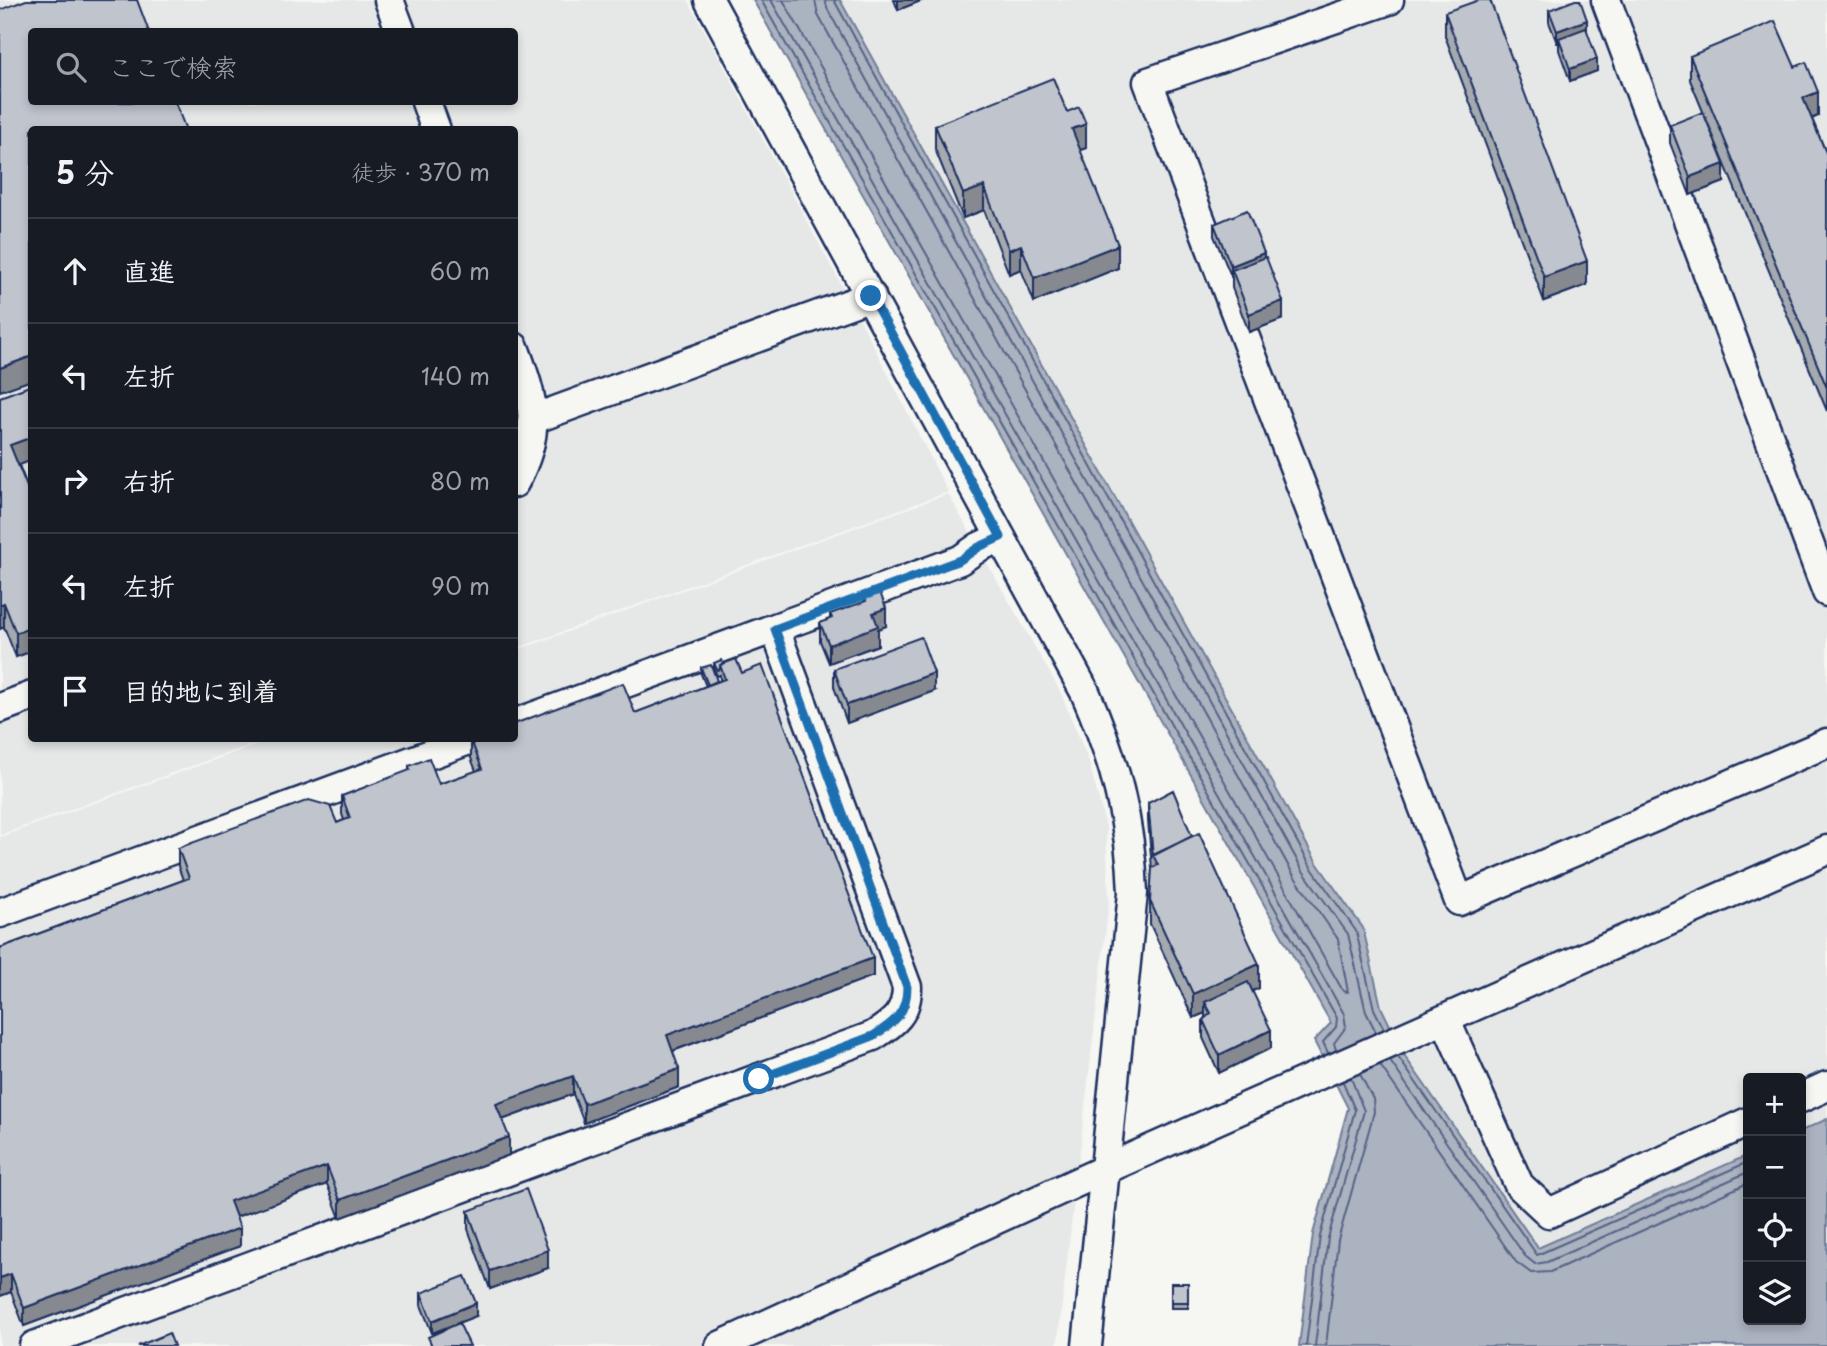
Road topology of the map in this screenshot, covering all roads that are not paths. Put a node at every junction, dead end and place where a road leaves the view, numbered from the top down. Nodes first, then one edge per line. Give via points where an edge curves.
1 (390, 0) edge
2 (709, 0) edge
3 (1390, 0) edge
4 (1606, 0) edge
5 (400, 28) edge
6 (427, 105) edge
7 (435, 126) edge
8 (871, 296) junction
9 (518, 360) edge
10 (536, 418) junction
11 (518, 476) edge
12 (1001, 537) junction
13 (1827, 592) edge
14 (775, 629) junction
15 (28, 698) edge
16 (0, 708) edge
17 (518, 723) edge
18 (463, 742) edge
19 (1827, 743) edge
20 (1827, 850) edge
21 (0, 913) edge
22 (1446, 1019) junction
23 (1827, 1087) edge
24 (1806, 1096) edge
25 (1743, 1124) edge
26 (1105, 1169) junction
27 (34, 1346) edge
28 (720, 1346) edge
29 (1087, 1346) edge

1 - 5 street
2 - 8 street
3 - 19 street via 1148,82 1459,901
4 - 13 street
6 - 7 street
8 - 10 street
8 - 12 street
9 - 10 street
10 - 11 street via 527,461
12 - 14 street via 960,560
12 - 26 street via 1085,692 1105,739 1122,793 1131,844 1129,958
14 - 17 street
14 - 27 street via 907,987 904,1012 890,1026
15 - 16 street
18 - 21 street
20 - 22 street
22 - 25 street via 1519,1185 1549,1213
22 - 26 street
23 - 24 street
26 - 28 street
26 - 29 street

